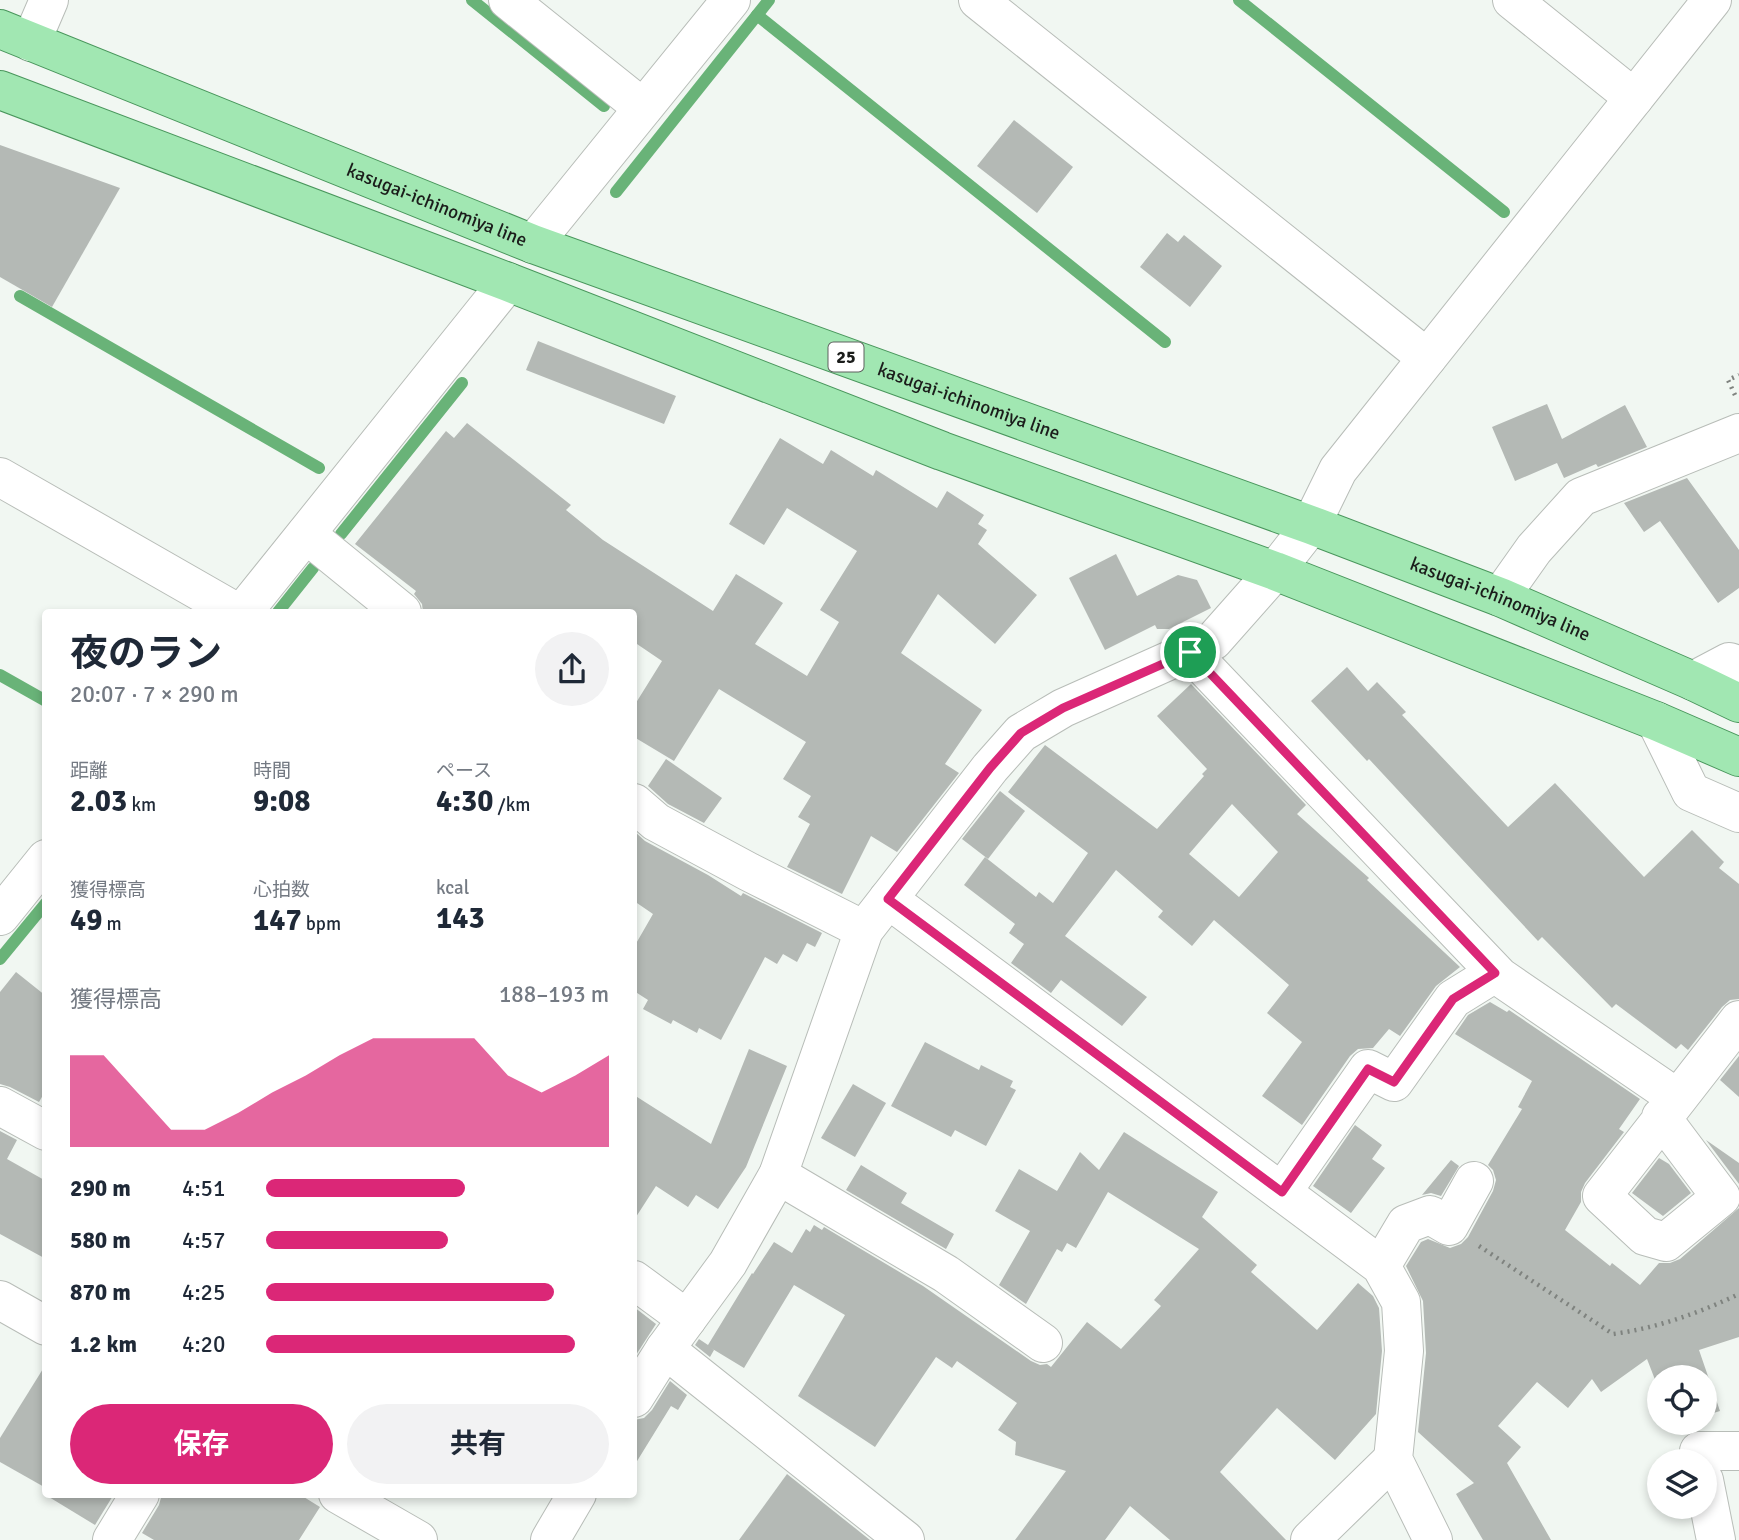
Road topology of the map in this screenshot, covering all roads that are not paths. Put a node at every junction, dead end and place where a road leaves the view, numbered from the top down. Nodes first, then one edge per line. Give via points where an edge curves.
1 (49, 0) edge
2 (508, 0) edge
3 (731, 0) edge
4 (978, 0) edge
5 (1512, 0) edge
6 (1712, 0) edge
7 (16, 35) edge
8 (0, 90) edge
9 (1634, 98) junction
10 (643, 108) junction
11 (533, 244) junction
12 (508, 282) junction
13 (1427, 358) junction
14 (1739, 433) edge
15 (0, 477) edge
16 (1311, 525) junction
17 (306, 534) junction
18 (1275, 571) junction
19 (1500, 597) junction
20 (231, 609) edge
21 (245, 609) edge
22 (398, 609) edge
23 (1190, 652) junction
24 (1739, 665) edge
25 (1693, 681) junction
26 (1739, 703) edge
27 (1656, 721) junction
28 (1739, 757) edge
29 (637, 806) edge
30 (1739, 813) edge
31 (25, 867) edge
32 (888, 899) junction
33 (0, 916) edge
34 (864, 930) junction
35 (1495, 973) junction
36 (1739, 1020) edge
37 (0, 1106) edge
38 (42, 1129) edge
39 (778, 1175) junction
40 (1474, 1181) dead end
41 (1282, 1192) junction
42 (1381, 1266) junction
43 (637, 1282) edge
44 (0, 1300) edge
45 (687, 1318) junction
46 (42, 1324) edge
47 (1043, 1343) dead end
48 (665, 1349) junction
49 (637, 1393) edge
50 (1717, 1451) edge
51 (1739, 1451) edge
52 (1393, 1459) junction
53 (138, 1498) edge
54 (345, 1498) edge
55 (575, 1498) edge
56 (1712, 1519) edge
57 (112, 1540) edge
58 (418, 1540) edge
59 (550, 1540) edge
60 (905, 1540) edge
61 (1310, 1540) edge
62 (1433, 1540) edge
63 (1716, 1540) edge

1 - 7 street
2 - 10 street
3 - 10 street
4 - 13 street
5 - 9 street
6 - 9 street
7 - 11 main road, kasugai-ichinomiya line / 25
8 - 12 main road
9 - 13 street
10 - 11 street
11 - 16 main road, kasugai-ichinomiya line / 25
12 - 17 street
12 - 18 main road via 942,451
13 - 16 street via 1338,470
14 - 19 street via 1581,497 1534,549
15 - 20 street
16 - 18 street
16 - 19 main road, kasugai-ichinomiya line / 25
17 - 21 street
17 - 22 street
18 - 23 street via 1213,641
18 - 27 main road
19 - 25 main road, kasugai-ichinomiya line / 25
23 - 32 street via 1063,708 1021,733
23 - 35 street
24 - 25 street via 1729,662
25 - 26 main road, kasugai-ichinomiya line / 25
27 - 28 main road
27 - 30 street via 1691,792
29 - 34 street via 656,822
31 - 33 street
32 - 34 street
32 - 41 street
34 - 39 street
35 - 36 street via 1669,1107
35 - 41 street via 1453,999 1394,1082 1368,1069
37 - 38 street
39 - 45 street via 728,1263
39 - 47 street via 946,1274
40 - 42 street via 1449,1226 1430,1215 1406,1224
41 - 42 street
42 - 52 street via 1401,1303 1404,1352
43 - 45 street
44 - 46 street
45 - 48 street
48 - 49 street
48 - 60 street
50 - 51 street
52 - 61 street
52 - 62 street
53 - 57 street
54 - 58 street
55 - 59 street
56 - 63 street

